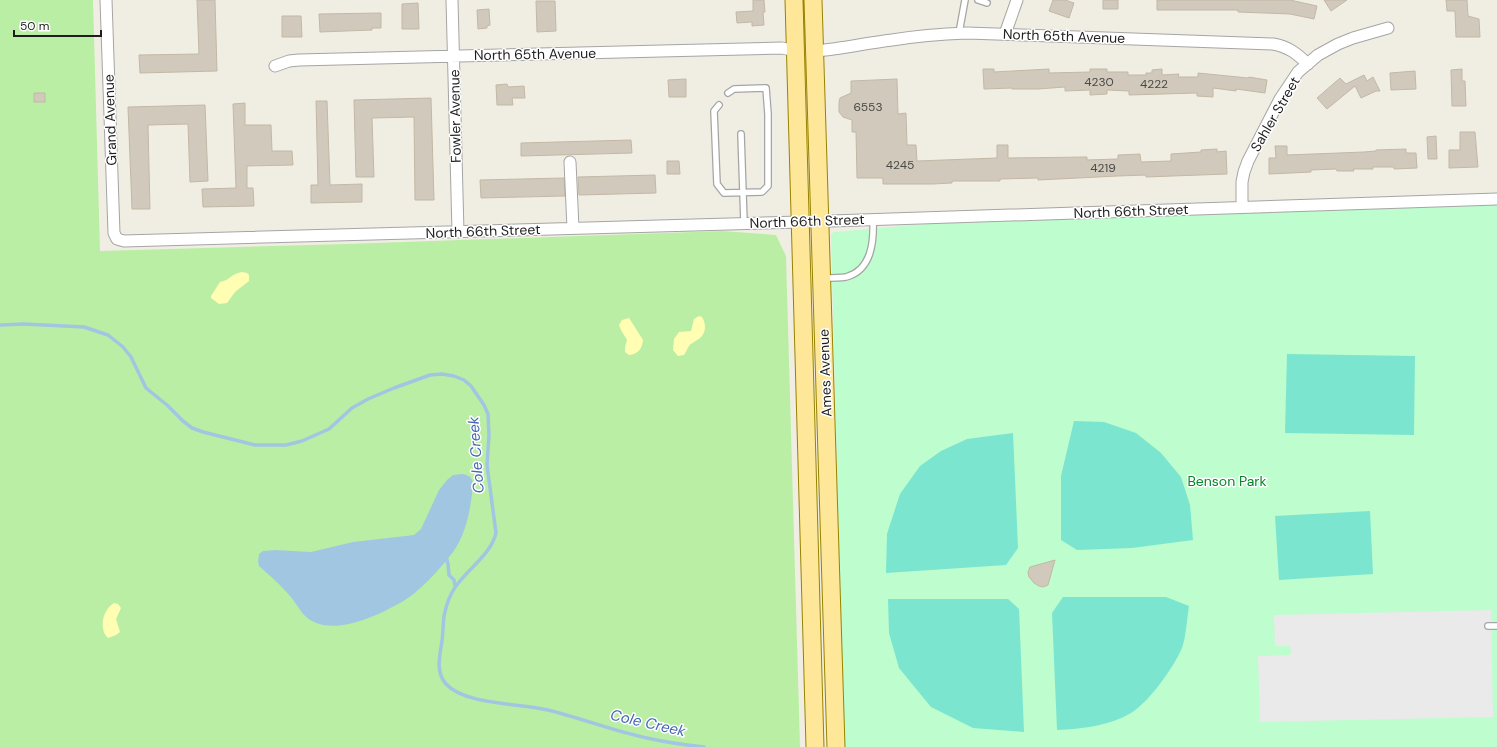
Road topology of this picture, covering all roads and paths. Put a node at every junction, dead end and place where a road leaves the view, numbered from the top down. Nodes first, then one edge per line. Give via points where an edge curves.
1 (106, 0) edge
2 (452, 0) edge
3 (794, 0) edge
4 (813, 0) edge
5 (965, 0) edge
6 (978, 0) edge
7 (1017, 0) edge
8 (988, 3) dead end
9 (1388, 28) dead end
10 (959, 33) junction
11 (1005, 34) junction
12 (796, 51) junction
13 (815, 51) junction
14 (454, 57) junction
15 (1308, 64) junction
16 (275, 66) dead end
17 (728, 93) dead end
18 (719, 105) dead end
19 (741, 134) dead end
20 (570, 162) dead end
21 (743, 193) junction
22 (1497, 199) edge
23 (1242, 207) junction
24 (873, 219) junction
25 (820, 221) junction
26 (801, 222) junction
27 (744, 223) junction
28 (573, 228) junction
29 (458, 232) junction
30 (117, 239) joint
31 (822, 279) junction
32 (1488, 626) dead end
33 (1497, 626) edge
34 (815, 747) edge
35 (836, 747) edge

1 - 30 street, Grand Avenue via 114,233
2 - 14 street, Fowler Avenue
3 - 12 main road, Ames Avenue
4 - 13 main road, Ames Avenue
5 - 10 lane
6 - 8 lane
7 - 11 street
9 - 15 street, Sahler Street via 1338,44
10 - 11 street, North 65th Avenue
10 - 13 street, North 65th Avenue
11 - 15 street, North 65th Avenue via 1273,44 1292,50
12 - 14 street, North 65th Avenue via 782,48
12 - 26 main road, Ames Avenue
13 - 25 main road, Ames Avenue
14 - 16 street, North 65th Avenue via 299,60
14 - 29 street, Fowler Avenue
15 - 23 street, Sahler Street via 1289,84 1248,161 1242,182
17 - 21 lane via 734,89 766,88 768,186 762,192
18 - 21 lane via 714,111 717,184 724,193
19 - 21 lane
20 - 28 street
21 - 27 lane
22 - 23 street, North 66th Street
23 - 24 street, North 66th Street
24 - 25 street, North 66th Street
24 - 31 lane via 872,245 864,265 848,276
25 - 26 street, North 66th Street
25 - 31 main road, Ames Avenue
26 - 27 street, North 66th Street
26 - 34 main road, Ames Avenue
27 - 28 street, North 66th Street
28 - 29 street, North 66th Street
29 - 30 street, North 66th Street via 124,242
31 - 35 main road, Ames Avenue
32 - 33 lane

